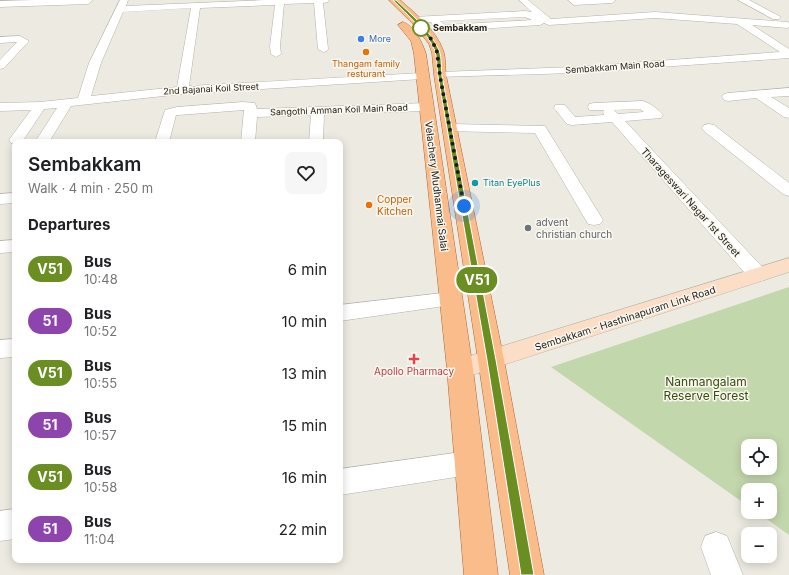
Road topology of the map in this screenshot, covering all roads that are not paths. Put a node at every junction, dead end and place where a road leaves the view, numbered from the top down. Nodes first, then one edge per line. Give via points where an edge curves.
1 (318, 0) edge
2 (325, 0) edge
3 (383, 0) edge
4 (523, 0) edge
5 (572, 0) edge
6 (612, 0) edge
7 (742, 0) edge
8 (38, 1) edge
9 (89, 1) edge
10 (280, 2) junction
11 (179, 3) edge
12 (0, 4) edge
13 (122, 5) edge
14 (196, 6) junction
15 (69, 12) dead end
16 (526, 12) dead end
17 (419, 15) edge
18 (450, 18) junction
19 (776, 18) junction
20 (739, 21) junction
21 (788, 21) edge
22 (458, 27) junction
23 (0, 40) edge
24 (789, 43) edge
25 (772, 44) junction
26 (323, 49) dead end
27 (276, 54) dead end
28 (789, 54) edge
29 (0, 66) edge
30 (431, 76) junction
31 (182, 90) junction
32 (789, 92) edge
33 (758, 94) junction
34 (728, 97) dead end
35 (84, 100) junction
36 (67, 102) junction
37 (40, 106) junction
38 (0, 107) edge
39 (427, 107) junction
40 (603, 107) junction
41 (558, 110) dead end
42 (318, 112) junction
43 (251, 113) junction
44 (789, 114) edge
45 (620, 124) junction
46 (450, 127) junction
47 (708, 128) dead end
48 (17, 139) edge
49 (44, 139) edge
50 (163, 139) edge
51 (248, 139) edge
52 (316, 139) edge
53 (789, 191) edge
54 (12, 198) edge
55 (0, 199) edge
56 (594, 220) dead end
57 (12, 246) edge
58 (0, 247) edge
59 (789, 265) edge
60 (758, 275) junction
61 (451, 299) junction
62 (343, 313) edge
63 (12, 348) edge
64 (0, 349) edge
65 (491, 360) junction
66 (460, 369) junction
67 (469, 463) junction
68 (343, 482) edge
69 (12, 524) edge
70 (0, 526) edge
71 (716, 548) dead end
72 (481, 575) edge
73 (527, 575) edge
74 (728, 575) edge

1 - 2 street
1 - 10 street
1 - 26 street
3 - 30 main road, Velachery Mudhanmai Salai via 416,41
4 - 20 street via 549,22 655,15
5 - 6 street
7 - 19 street
8 - 9 street
8 - 12 street
9 - 15 street
10 - 14 street
10 - 27 street
11 - 13 street
11 - 14 street
13 - 35 street via 95,63
14 - 31 street
16 - 17 street
17 - 18 street
17 - 22 street via 440,28
17 - 30 main road, Velachery Mudhanmai Salai via 437,52
18 - 22 street
18 - 22 street via 525,14 532,15 540,22
19 - 20 street
19 - 21 street
20 - 21 street
20 - 25 street
23 - 29 street via 24,41
24 - 25 street
25 - 28 street
28 - 30 street, Sembakkam Main Road via 574,70
30 - 31 street, 2nd Bajanai Koil Street
30 - 39 main road, Velachery Mudhanmai Salai
30 - 46 main road, Velachery Mudhanmai Salai
31 - 35 street, 2nd Bajanai Koil Street
32 - 33 street
33 - 34 street
33 - 44 street
35 - 36 street, 2nd Bajanai Koil Street
36 - 37 street, 2nd Bajanai Koil Street
36 - 49 street
37 - 38 street, 2nd Bajanai Koil Street
37 - 48 street
39 - 42 street, Sangothi Amman Koil Main Road
39 - 61 main road, Velachery Mudhanmai Salai
40 - 45 street, Tharageswari Nagar 1st Street
40 - 45 street via 643,105 656,115
40 - 45 street via 560,108 572,121
41 - 46 street via 566,122
42 - 43 street, Sangothi Amman Koil Main Road
42 - 52 street
43 - 50 street via 251,106 176,111 170,113
43 - 51 street
45 - 60 street, Tharageswari Nagar 1st Street
46 - 56 street via 540,129
46 - 65 main road, Velachery Mudhanmai Salai
47 - 53 street
54 - 55 street
57 - 58 street
59 - 60 street, Sembakkam - Hasthinapuram Link Road
60 - 65 street, Sembakkam - Hasthinapuram Link Road
61 - 62 street
61 - 66 main road, Velachery Mudhanmai Salai
63 - 64 street
65 - 66 street, Sembakkam - Hasthinapuram Link Road
65 - 73 main road, Velachery Mudhanmai Salai
66 - 67 main road, Velachery Mudhanmai Salai
67 - 68 street
67 - 72 main road, Velachery Mudhanmai Salai
69 - 70 street
71 - 74 street

